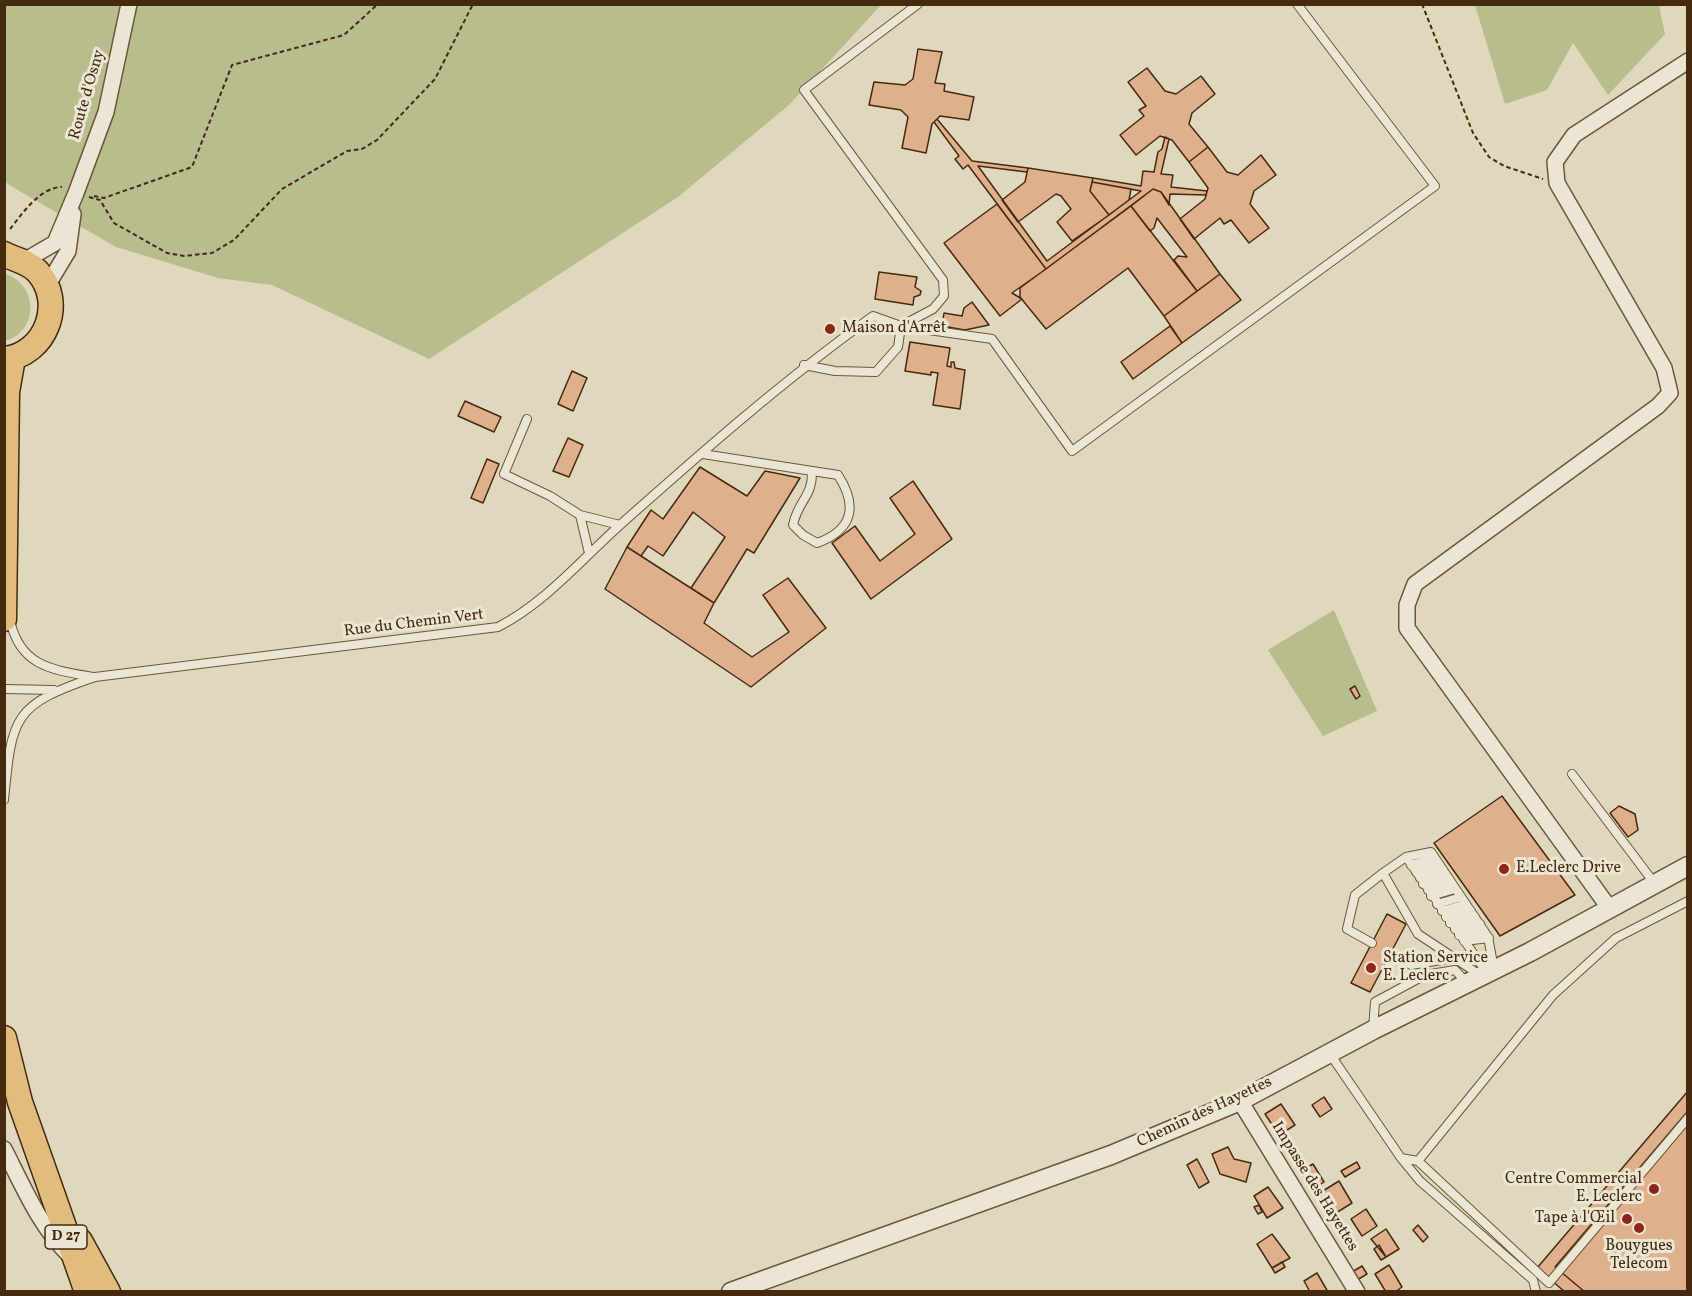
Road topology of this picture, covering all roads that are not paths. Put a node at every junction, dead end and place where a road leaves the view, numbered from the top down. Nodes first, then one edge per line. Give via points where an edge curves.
1 (129, 4) edge
2 (918, 4) edge
3 (1298, 4) edge
4 (1688, 61) edge
5 (76, 193) junction
6 (10, 256) edge
7 (46, 286) junction
8 (901, 326) junction
9 (9, 359) edge
10 (804, 365) junction
11 (528, 419) dead end
12 (703, 454) junction
13 (812, 471) junction
14 (580, 515) junction
15 (620, 525) junction
16 (589, 553) junction
17 (7, 560) junction
18 (4, 619) edge
19 (95, 677) junction
20 (4, 689) edge
21 (57, 690) junction
22 (1572, 774) dead end
23 (4, 800) edge
24 (1406, 857) junction
25 (1688, 866) edge
26 (1383, 873) junction
27 (1445, 873) junction
28 (1421, 881) junction
29 (1655, 884) junction
30 (1688, 901) edge
31 (1610, 909) junction
32 (1475, 918) junction
33 (1450, 923) junction
34 (1372, 943) dead end
35 (1390, 953) dead end
36 (1453, 958) junction
37 (1482, 975) junction
38 (1373, 1030) junction
39 (4, 1038) edge
40 (1329, 1053) junction
41 (1240, 1101) junction
42 (1688, 1118) edge
43 (4, 1149) edge
44 (1401, 1158) junction
45 (1418, 1161) junction
46 (49, 1190) junction
47 (74, 1260) junction
48 (87, 1292) edge
49 (108, 1292) edge
50 (731, 1292) edge
51 (1357, 1292) edge
52 (1536, 1292) edge

1 - 5 street, Route d'Osny via 106,112
2 - 8 lane via 804,90 943,280 944,296 933,309
3 - 8 lane via 1436,186 1072,451 992,339
4 - 31 street via 1574,135 1555,162 1557,183 1664,368 1670,393 1658,406 1415,584 1407,605 1407,628
5 - 6 street, Route d'Osny via 56,243
5 - 7 street, Route d'Osny via 68,251
6 - 7 main road via 37,272
7 - 9 main road via 51,303 42,338 29,351
8 - 10 lane, Rue du Chemin Vert via 873,316
8 - 10 lane via 898,347 876,372
9 - 17 main road
10 - 12 lane, Rue du Chemin Vert
11 - 14 lane via 504,474
12 - 13 lane
12 - 15 lane, Rue du Chemin Vert
13 - 13 lane via 838,475 850,501 848,521 834,537 817,543 793,525 796,509 813,488
14 - 15 lane
14 - 16 lane
15 - 16 lane, Rue du Chemin Vert
16 - 19 lane, Rue du Chemin Vert via 522,615 498,627
17 - 18 main road
17 - 19 lane via 10,622 25,652 40,665 54,670
19 - 21 lane
20 - 21 lane
21 - 23 lane via 34,703 15,726 8,752
22 - 29 lane
24 - 26 lane
24 - 27 lane via 1431,852
24 - 28 lane
25 - 29 street, Chemin des Hayettes
26 - 34 lane via 1355,895 1347,929
26 - 36 lane via 1418,934
27 - 28 lane
27 - 28 lane
27 - 28 lane
27 - 32 lane
28 - 33 lane
29 - 31 street, Chemin des Hayettes
30 - 45 lane via 1616,938 1553,995
31 - 37 street, Chemin des Hayettes
32 - 33 lane
32 - 33 lane
32 - 33 lane
32 - 33 lane
32 - 37 lane
33 - 37 lane
35 - 36 lane via 1411,965
36 - 37 lane
37 - 38 street, Chemin des Hayettes
37 - 38 lane via 1455,970 1425,975 1376,1002
38 - 40 street, Chemin des Hayettes
39 - 46 main road, D 27
40 - 41 street, Chemin des Hayettes
40 - 44 lane
41 - 50 street, Chemin des Hayettes via 1112,1155
41 - 51 street, Impasse des Hayettes
42 - 45 lane via 1550,1283
43 - 47 street via 39,1218
44 - 45 lane
44 - 52 lane via 1420,1181 1533,1280
46 - 47 main road, D 27
46 - 49 main road, D 27
47 - 48 main road, D 27

